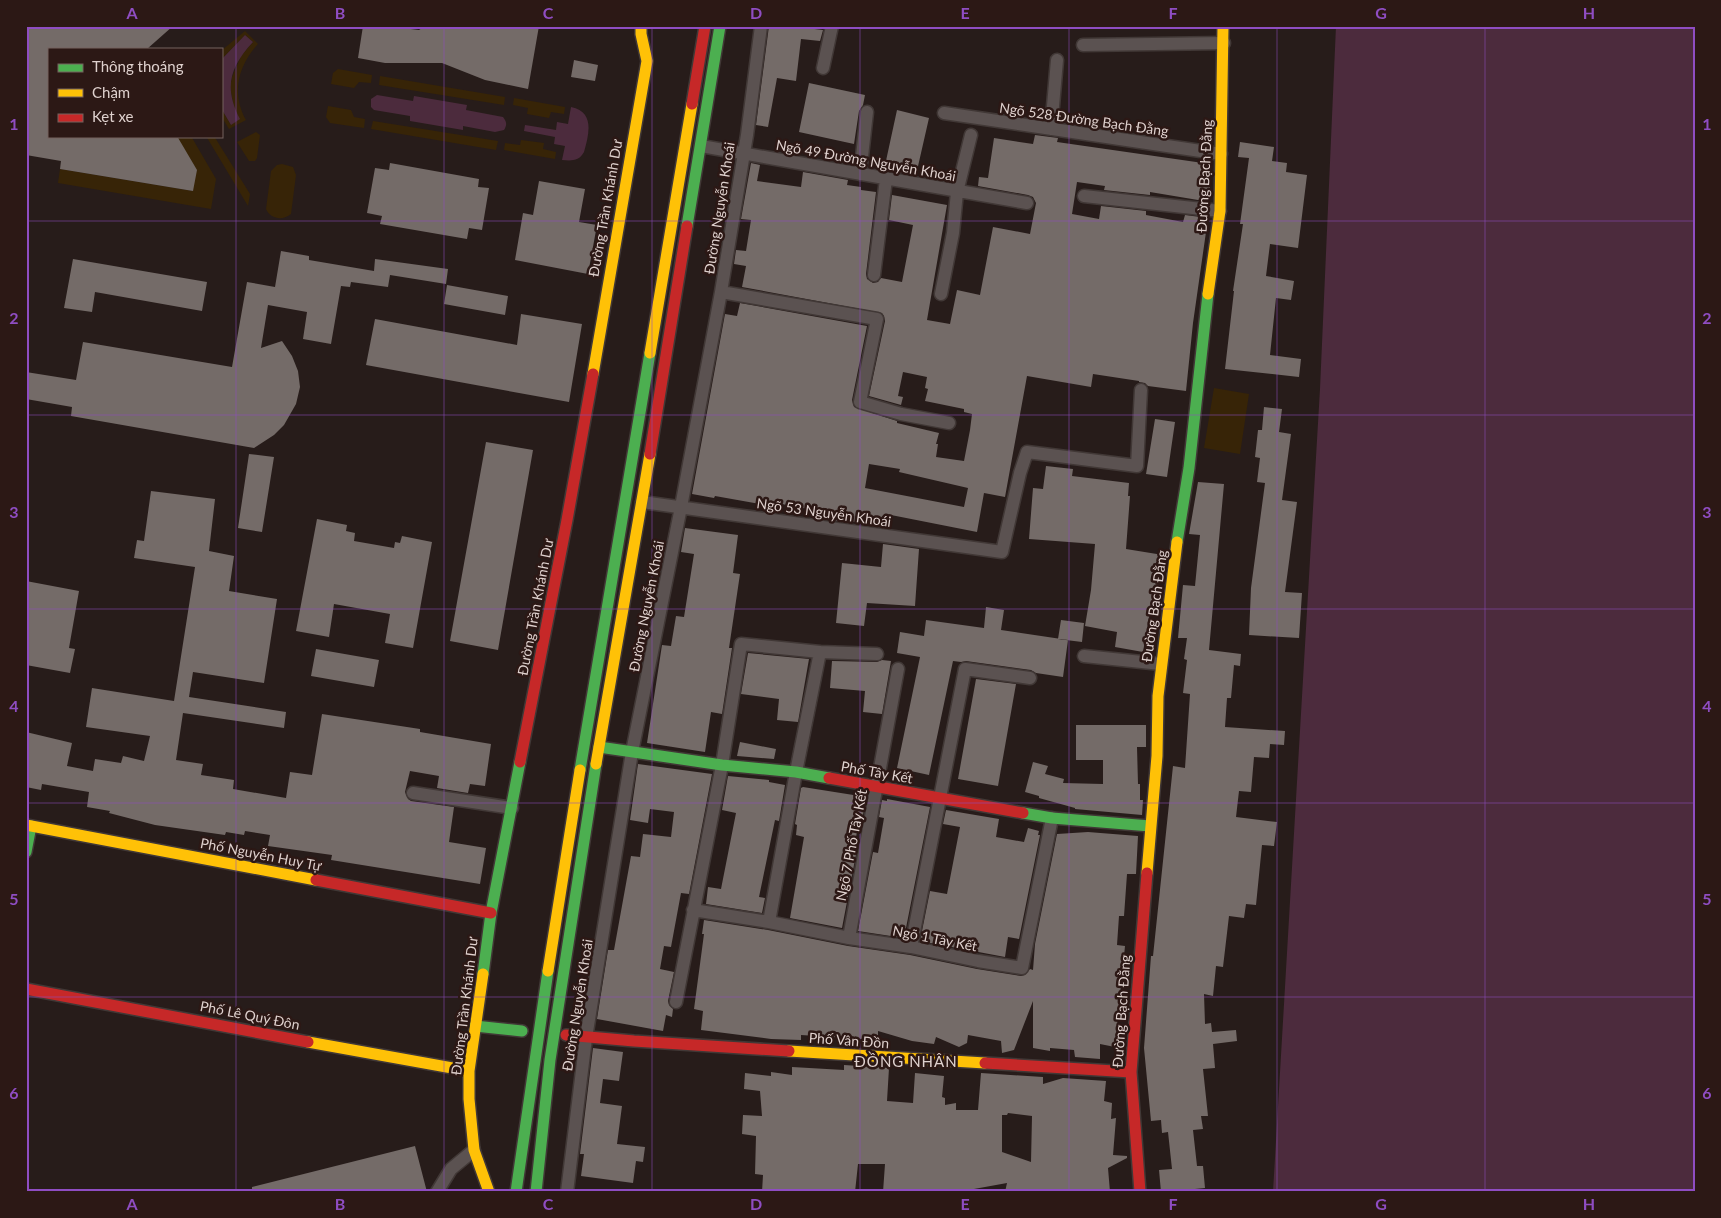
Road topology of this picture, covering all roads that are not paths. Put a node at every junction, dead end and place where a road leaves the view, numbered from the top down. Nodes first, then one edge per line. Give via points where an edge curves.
1 (641, 26) edge
2 (705, 26) edge
3 (720, 26) edge
4 (761, 26) edge
5 (832, 26) edge
6 (1223, 26) edge
7 (1224, 43) junction
8 (1082, 45) dead end
9 (1057, 60) dead end
10 (822, 68) dead end
11 (867, 112) dead end
12 (944, 113) dead end
13 (1051, 129) junction
14 (971, 135) dead end
15 (700, 146) junction
16 (744, 154) junction
17 (1221, 154) junction
18 (860, 174) junction
19 (886, 179) junction
20 (957, 192) junction
21 (1084, 196) dead end
22 (1027, 203) dead end
23 (1220, 211) junction
24 (874, 275) dead end
25 (721, 292) junction
26 (941, 294) dead end
27 (1141, 390) dead end
28 (949, 423) dead end
29 (642, 502) junction
30 (681, 507) junction
31 (820, 652) junction
32 (877, 654) dead end
33 (1084, 656) dead end
34 (1161, 664) junction
35 (898, 669) dead end
36 (1030, 678) dead end
37 (599, 748) junction
38 (632, 752) junction
39 (722, 765) junction
40 (796, 772) junction
41 (877, 787) junction
42 (413, 793) dead end
43 (941, 798) junction
44 (512, 808) junction
45 (1052, 818) junction
46 (29, 825) edge
47 (1150, 826) junction
48 (26, 852) edge
49 (693, 910) junction
50 (491, 913) junction
51 (769, 922) junction
52 (849, 938) junction
53 (911, 947) junction
54 (26, 990) edge
55 (676, 1002) dead end
56 (475, 1026) junction
57 (522, 1031) dead end
58 (566, 1036) dead end
59 (586, 1038) junction
60 (469, 1071) junction
61 (1131, 1072) junction
62 (474, 1150) junction
63 (437, 1192) edge
64 (489, 1192) edge
65 (516, 1192) edge
66 (536, 1192) edge
67 (567, 1192) edge
68 (1140, 1192) edge

1 - 44 main road, Đường Trần Khánh Dư via 647,61
2 - 65 main road via 575,794
3 - 15 main road, Đường Nguyễn Khoái
4 - 16 street, Đường Nguyễn Khoái
5 - 10 street
6 - 7 main road, Đường Bạch Đằng
7 - 8 street
7 - 17 main road, Đường Bạch Đằng
9 - 13 street
11 - 18 street
12 - 13 street, Ngõ 528 Đường Bạch Đằng
13 - 17 street, Ngõ 528 Đường Bạch Đằng
14 - 20 street
15 - 16 street, Ngõ 49 Đường Nguyễn Khoái
15 - 29 main road, Đường Nguyễn Khoái
16 - 18 street, Ngõ 49 Đường Nguyễn Khoái
16 - 25 street, Đường Nguyễn Khoái
17 - 23 main road, Đường Bạch Đằng
18 - 19 street, Ngõ 49 Đường Nguyễn Khoái
19 - 20 street, Ngõ 49 Đường Nguyễn Khoái
19 - 24 street
20 - 22 street, Ngõ 49 Đường Nguyễn Khoái
20 - 26 street
21 - 23 street
23 - 34 main road, Đường Bạch Đằng
25 - 28 street via 877,318 860,402
25 - 30 street, Đường Nguyễn Khoái
27 - 30 street, Ngõ 53 Nguyễn Khoái via 1137,466 1027,452 1002,552
29 - 30 street, Ngõ 53 Nguyễn Khoái
29 - 37 main road, Đường Nguyễn Khoái
30 - 38 street, Đường Nguyễn Khoái
31 - 32 street
31 - 39 street via 741,644
31 - 40 street
33 - 34 street
34 - 47 main road, Đường Bạch Đằng
35 - 41 street, Ngõ 7 Phố Tây Kết
36 - 43 street via 965,669
37 - 38 main road, Phố Tây Kết
37 - 66 main road, Đường Nguyễn Khoái via 550,1060
38 - 39 main road, Phố Tây Kết
38 - 59 street, Đường Nguyễn Khoái
39 - 40 main road, Phố Tây Kết
39 - 49 street
40 - 41 main road, Phố Tây Kết
40 - 51 street
41 - 43 main road, Phố Tây Kết
41 - 52 street, Ngõ 7 Phố Tây Kết
42 - 44 street
43 - 45 main road, Phố Tây Kết
43 - 53 street
44 - 50 main road, Đường Trần Khánh Dư
45 - 47 main road, Phố Tây Kết
45 - 53 street, Ngõ 1 Tây Kết via 1022,968
46 - 48 main road
46 - 50 main road, Phố Nguyễn Huy Tự
47 - 61 main road, Đường Bạch Đằng
49 - 51 street, Ngõ 1 Tây Kết
49 - 55 street
50 - 56 main road, Đường Trần Khánh Dư
51 - 52 street, Ngõ 1 Tây Kết
52 - 53 street, Ngõ 1 Tây Kết
54 - 60 main road, Phố Lê Quý Đôn
56 - 57 main road
56 - 60 main road, Đường Trần Khánh Dư
58 - 59 main road, Phố Vân Đồn
59 - 61 main road, Phố Vân Đồn
59 - 67 street, Đường Nguyễn Khoái
60 - 62 main road, Đường Trần Khánh Dư
61 - 68 main road, Đường Bạch Đằng
62 - 63 street via 451,1169
62 - 64 main road, Đường Trần Khánh Dư

